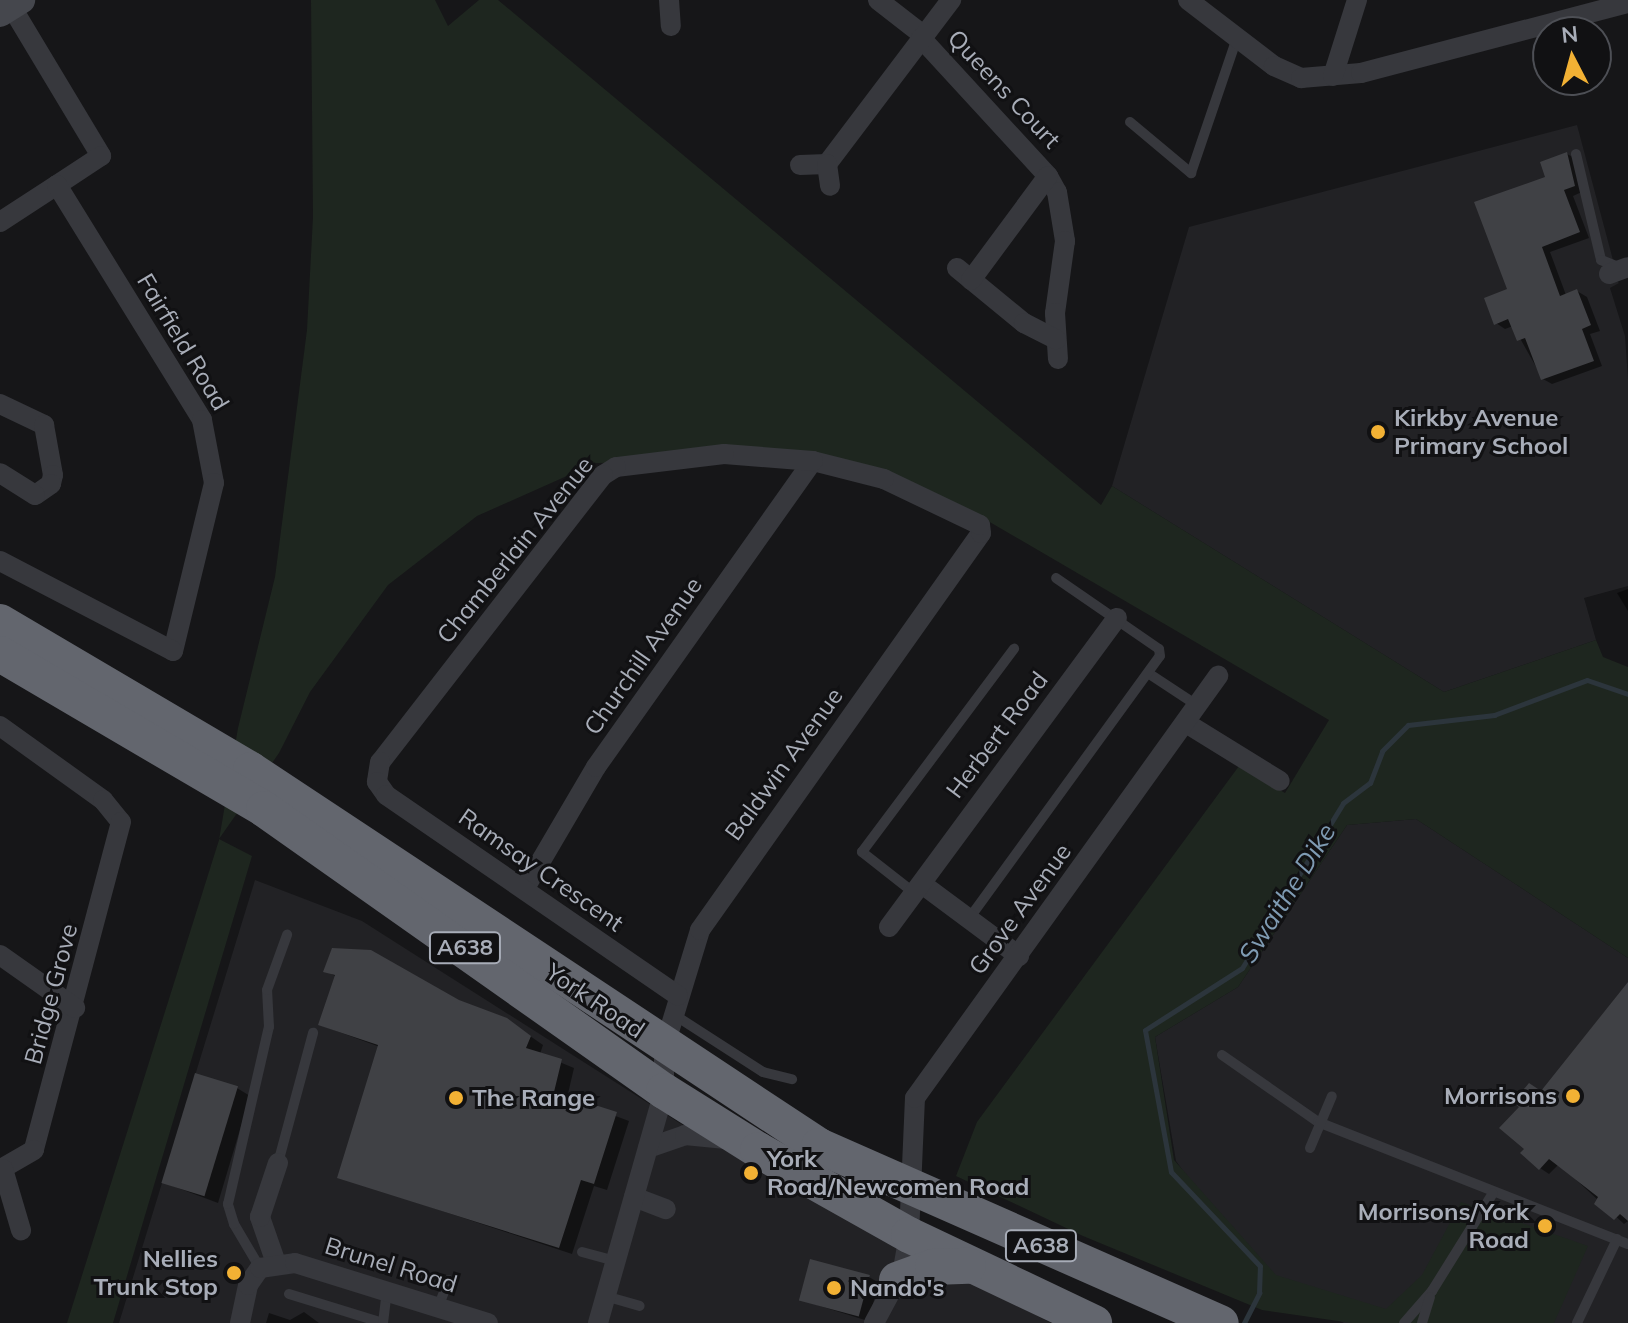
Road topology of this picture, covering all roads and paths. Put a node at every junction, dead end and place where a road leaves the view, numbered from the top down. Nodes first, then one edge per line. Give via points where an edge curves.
1 (669, 0) edge
2 (878, 0) edge
3 (951, 0) edge
4 (1188, 0) edge
5 (1357, 0) edge
6 (1628, 3) edge
7 (11, 6) edge
8 (671, 26) dead end
9 (922, 37) junction
10 (1237, 38) junction
11 (1333, 76) junction
12 (1130, 122) dead end
13 (1576, 154) dead end
14 (827, 164) junction
15 (800, 165) dead end
16 (1048, 176) junction
17 (57, 185) junction
18 (830, 186) dead end
19 (0, 222) edge
20 (1620, 270) edge
21 (0, 404) edge
22 (813, 461) junction
23 (0, 473) edge
24 (982, 528) joint
25 (0, 561) edge
26 (1056, 578) dead end
27 (1117, 618) junction
28 (0, 622) edge
29 (1014, 649) dead end
30 (0, 654) edge
31 (1148, 673) junction
32 (1218, 676) dead end
33 (1198, 706) junction
34 (1186, 723) junction
35 (0, 726) edge
36 (233, 774) junction
37 (1280, 781) dead end
38 (377, 782) joint
39 (268, 796) junction
40 (525, 888) junction
41 (917, 888) junction
42 (968, 920) junction
43 (889, 927) dead end
44 (287, 935) dead end
45 (0, 955) edge
46 (1019, 956) junction
47 (676, 1005) junction
48 (75, 1008) junction
49 (313, 1033) dead end
50 (664, 1048) junction
51 (1222, 1055) dead end
52 (792, 1079) dead end
53 (664, 1091) junction
54 (1332, 1096) dead end
55 (1318, 1122) junction
56 (746, 1142) junction
57 (648, 1148) junction
58 (1310, 1148) dead end
59 (278, 1163) joint
60 (2, 1169) edge
61 (908, 1189) junction
62 (1493, 1193) junction
63 (634, 1197) junction
64 (666, 1209) dead end
65 (21, 1230) dead end
66 (909, 1235) junction
67 (1617, 1239) junction
68 (1628, 1244) edge
69 (582, 1252) dead end
70 (615, 1261) junction
71 (268, 1265) junction
72 (974, 1266) junction
73 (449, 1280) dead end
74 (897, 1280) junction
75 (1432, 1291) junction
76 (387, 1292) junction
77 (289, 1294) dead end
78 (605, 1296) junction
79 (640, 1306) dead end
80 (438, 1307) junction
81 (381, 1322) edge
82 (1221, 1322) edge
83 (240, 1323) edge
84 (488, 1323) edge
85 (598, 1323) edge
86 (874, 1323) edge
87 (1094, 1323) edge
88 (1404, 1323) edge
89 (1422, 1323) edge
90 (1577, 1323) edge

1 - 8 street
2 - 9 street, Queens Court
3 - 9 street
4 - 10 street
5 - 11 street
6 - 11 street
7 - 17 street via 101,156
9 - 14 street
9 - 16 street, Queens Court
10 - 11 street via 1274,66 1301,78
10 - 12 lane via 1191,173
13 - 20 lane via 1601,260
14 - 15 street
14 - 18 street
16 - 16 street, Queens Court via 1064,227 1057,349 964,274
17 - 19 street
17 - 25 street, Fairfield Road via 202,420 214,483 173,651
21 - 23 street via 44,425 53,475 35,495
22 - 24 street, Chamberlain Avenue via 884,479
22 - 38 street, Chamberlain Avenue via 724,454 631,463 603,475 387,752
22 - 40 street, Churchill Avenue via 596,767
24 - 47 street, Baldwin Avenue via 719,899 700,930
26 - 27 lane
27 - 31 lane via 1159,649
27 - 41 street, Herbert Road
28 - 36 highway, York Road / A638
29 - 41 lane via 864,847 863,857
30 - 36 highway, York Road / A638
31 - 33 lane
31 - 42 lane
32 - 33 street, Grove Avenue
33 - 34 street, Grove Avenue
34 - 37 street
34 - 46 street, Grove Avenue
35 - 48 street, Bridge Grove via 118,813 120,834
36 - 39 highway, York Road / A638
38 - 40 street, Ramsay Crescent via 386,795
39 - 50 highway, York Road / A638
39 - 53 highway, York Road / A638
40 - 47 street, Ramsay Crescent
41 - 42 street
41 - 43 street, Herbert Road
42 - 46 street
44 - 71 lane via 267,990 269,1027 228,1204 242,1241
45 - 48 street
46 - 61 street, Grove Avenue via 915,1098
47 - 50 street, Baldwin Avenue
47 - 52 lane via 763,1072
48 - 60 street, Bridge Grove via 34,1150
49 - 59 lane
50 - 53 street, Baldwin Avenue
50 - 61 highway, York Road / A638 via 819,1146
51 - 55 lane
53 - 56 highway, York Road / A638
53 - 57 street, Baldwin Avenue
54 - 55 lane
55 - 58 lane
55 - 62 lane
56 - 57 street via 685,1135
56 - 66 highway, York Road / A638
57 - 63 street, Baldwin Avenue
59 - 71 street via 260,1217
60 - 65 street
61 - 66 street, Grove Avenue
61 - 82 highway, York Road / A638
62 - 67 lane
62 - 75 lane
63 - 64 street
63 - 70 street, Baldwin Avenue
66 - 72 highway, York Road / A638
66 - 74 street, Grove Avenue
67 - 68 lane
67 - 90 lane
69 - 70 lane
70 - 78 street, Baldwin Avenue
71 - 76 street, Brunel Road via 295,1263
71 - 83 street via 248,1285
72 - 74 highway via 933,1267
72 - 87 highway, York Road / A638
73 - 80 lane
74 - 86 street, Grove Avenue
75 - 88 lane
75 - 89 lane
76 - 80 street, Brunel Road
76 - 81 lane
77 - 81 lane
78 - 79 lane
78 - 85 street, Baldwin Avenue
80 - 84 street, Brunel Road

